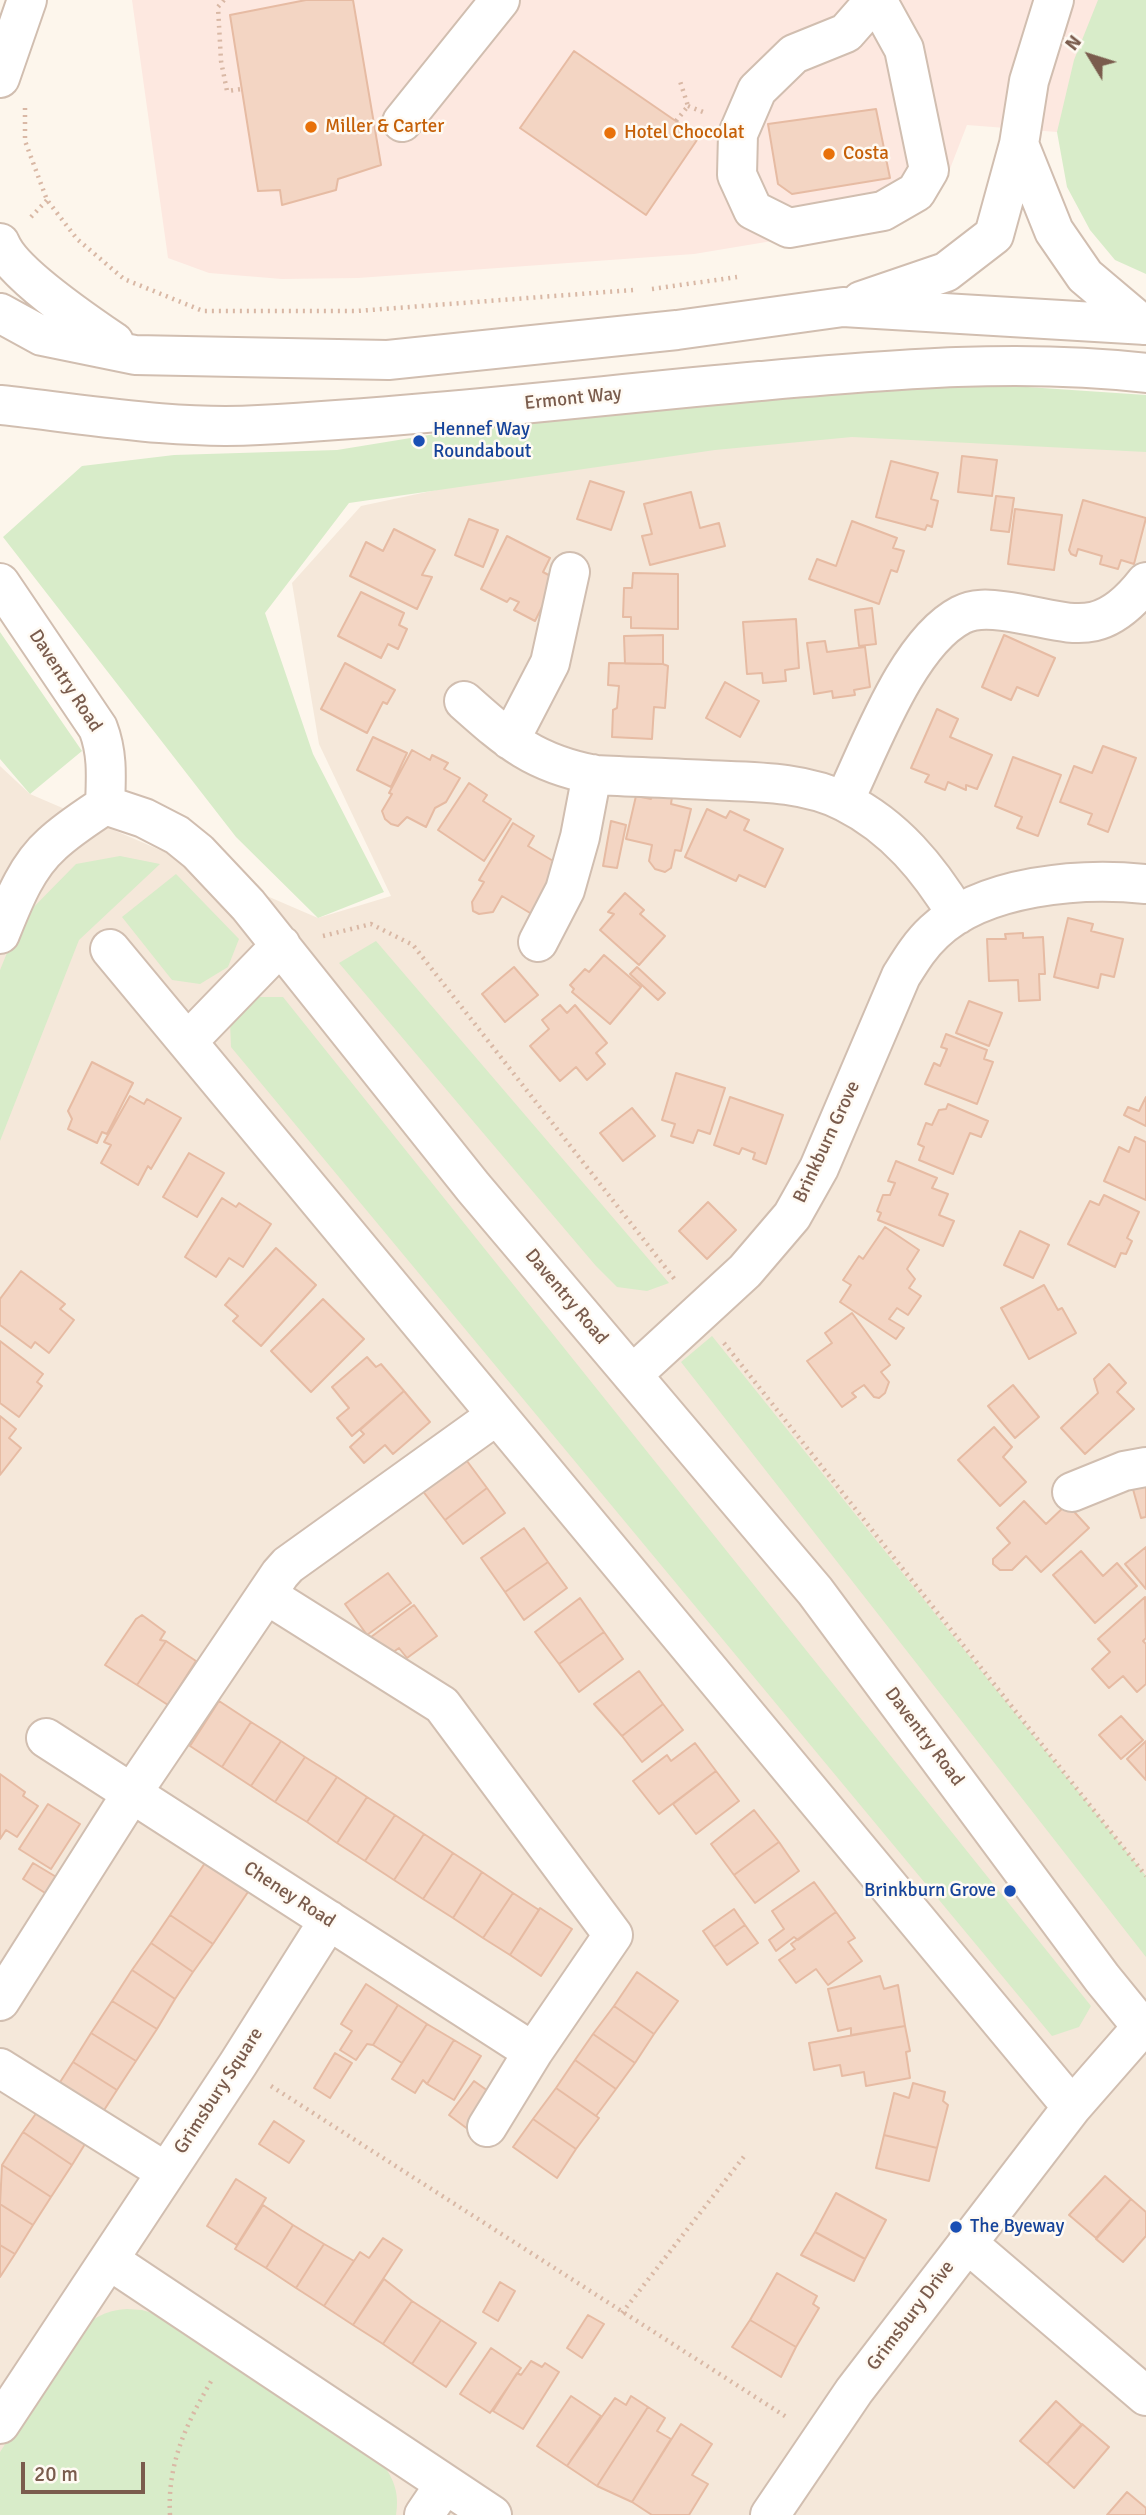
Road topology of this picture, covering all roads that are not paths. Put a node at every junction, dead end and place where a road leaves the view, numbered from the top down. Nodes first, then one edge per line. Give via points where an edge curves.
1 (27, 0) edge
2 (500, 0) edge
3 (876, 0) edge
4 (1054, 0) edge
5 (13, 87) edge
6 (402, 122) dead end
7 (1019, 144) junction
8 (0, 243) edge
9 (842, 307) junction
10 (0, 313) edge
11 (1144, 325) edge
12 (135, 355) junction
13 (1146, 373) edge
14 (0, 405) edge
15 (570, 572) dead end
16 (1146, 582) edge
17 (0, 583) edge
18 (464, 701) dead end
19 (510, 740) junction
20 (592, 774) junction
21 (844, 801) junction
22 (105, 805) junction
23 (1146, 884) edge
24 (957, 915) junction
25 (0, 934) edge
26 (538, 942) dead end
27 (281, 945) junction
28 (110, 948) dead end
29 (188, 1041) junction
30 (632, 1375) junction
31 (497, 1415) junction
32 (1146, 1467) edge
33 (1072, 1492) dead end
34 (267, 1595) junction
35 (46, 1738) dead end
36 (132, 1793) junction
37 (329, 1920) junction
38 (0, 2001) edge
39 (1144, 2030) edge
40 (533, 2052) junction
41 (0, 2067) edge
42 (1072, 2107) junction
43 (487, 2127) dead end
44 (166, 2172) junction
45 (967, 2243) junction
46 (108, 2260) junction
47 (1146, 2396) edge
48 (0, 2424) edge
49 (435, 2500) edge
50 (492, 2515) edge
51 (770, 2515) edge

1 - 5 street
2 - 6 street
3 - 3 street via 846,33 794,54 757,90 738,134 737,175 753,210 789,228 883,211 916,192 929,170 904,49
4 - 7 street via 1029,81
7 - 9 street via 995,235 946,272
7 - 11 street via 1054,231 1086,276
8 - 12 street via 70,314
9 - 11 street
9 - 12 street via 677,330 388,360
10 - 12 street via 42,336
13 - 14 street, Ermont Way via 1098,367 905,368 256,426 177,424
15 - 19 street via 550,663
16 - 21 street via 1118,610 1089,623 1074,625 990,609 962,614 912,665
17 - 22 street, Daventry Road via 98,728 107,766
18 - 19 street
19 - 20 street via 544,761
20 - 21 street via 766,782
20 - 26 street via 565,890
21 - 24 street via 903,843
22 - 25 street via 37,861
22 - 27 street, Daventry Road via 158,824 198,852
23 - 24 street, Brinkburn Grove via 1086,881 1049,886 985,902
24 - 30 street, Brinkburn Grove via 935,931 901,976 819,1168 792,1216 745,1271
27 - 29 street
27 - 30 street, Daventry Road via 474,1187
28 - 29 street
29 - 31 street
30 - 39 street, Daventry Road via 815,1591
31 - 34 street via 289,1565
31 - 42 street
32 - 33 street
34 - 36 street
34 - 40 street via 442,1705 613,1935
35 - 36 street, Cheney Road
36 - 37 street, Cheney Road
36 - 38 street
37 - 40 street, Cheney Road
37 - 44 street, Grimsbury Square
39 - 42 street, Grimsbury Drive
40 - 43 street
41 - 44 street
42 - 45 street, Grimsbury Drive
44 - 46 street, Grimsbury Square
45 - 47 street
45 - 51 street, Grimsbury Drive via 854,2391
46 - 48 street, Grimsbury Square
46 - 49 street via 236,2345
49 - 50 street

